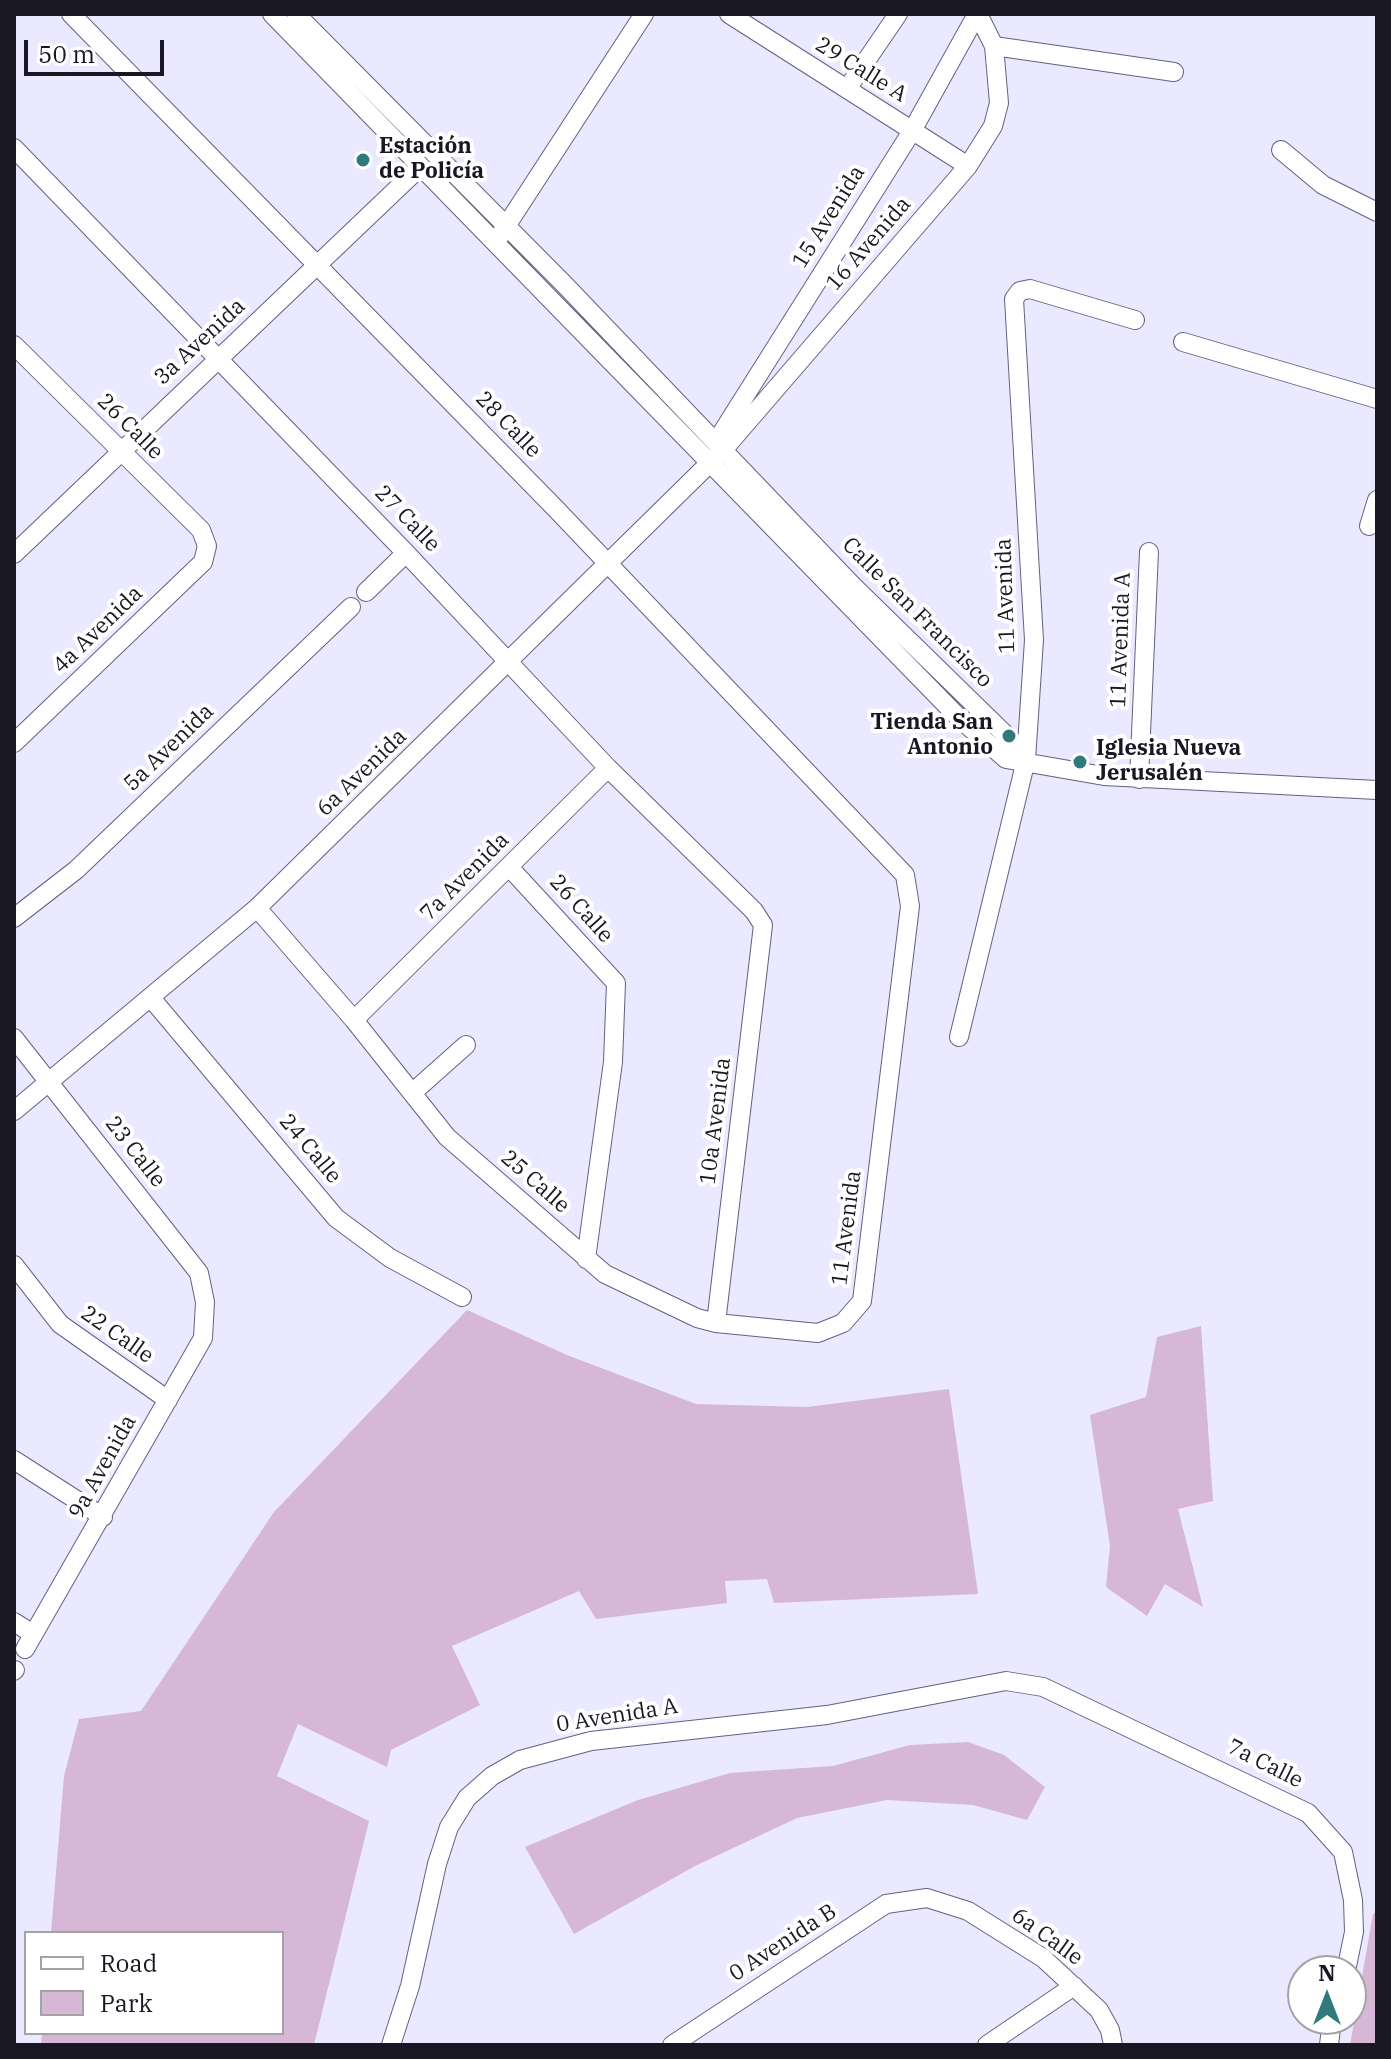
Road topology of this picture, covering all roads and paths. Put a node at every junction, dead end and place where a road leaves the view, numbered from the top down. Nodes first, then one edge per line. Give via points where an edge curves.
1 (71, 14) edge
2 (272, 14) edge
3 (296, 14) edge
4 (644, 14) edge
5 (731, 14) edge
6 (898, 14) edge
7 (978, 14) edge
8 (994, 46) junction
9 (1174, 72) dead end
10 (847, 89) junction
11 (912, 131) junction
12 (14, 148) edge
13 (1281, 150) dead end
14 (968, 166) junction
15 (420, 167) junction
16 (1377, 212) edge
17 (500, 236) junction
18 (319, 263) junction
19 (1135, 320) dead end
20 (1183, 342) dead end
21 (14, 345) edge
22 (217, 358) junction
23 (1377, 399) edge
24 (720, 446) junction
25 (119, 451) junction
26 (708, 463) junction
27 (1377, 500) edge
28 (1369, 526) dead end
29 (207, 546) joint
30 (16, 548) edge
31 (1149, 552) dead end
32 (406, 553) junction
33 (609, 563) junction
34 (366, 592) dead end
35 (351, 607) dead end
36 (511, 662) junction
37 (14, 743) edge
38 (1026, 760) junction
39 (608, 768) junction
40 (1139, 779) junction
41 (1377, 790) edge
42 (510, 868) junction
43 (905, 875) joint
44 (257, 908) junction
45 (14, 918) edge
46 (763, 925) joint
47 (151, 998) junction
48 (354, 1020) junction
49 (959, 1037) dead end
50 (14, 1038) edge
51 (466, 1045) dead end
52 (50, 1082) junction
53 (412, 1093) junction
54 (14, 1111) edge
55 (586, 1259) junction
56 (14, 1265) edge
57 (462, 1297) dead end
58 (862, 1301) joint
59 (205, 1302) joint
60 (716, 1323) junction
61 (168, 1400) junction
62 (14, 1460) edge
63 (103, 1517) junction
64 (14, 1622) edge
65 (1043, 1687) joint
66 (927, 1898) joint
67 (1349, 1955) edge
68 (1074, 1986) junction
69 (391, 2045) edge
70 (672, 2045) edge
71 (987, 2045) edge
72 (1113, 2045) edge

1 - 18 street, 28 Calle
2 - 15 street, Calle San Francisco
3 - 17 street, Calle San Francisco
4 - 17 street
5 - 10 street, 29 Calle A
6 - 10 street
7 - 8 street
7 - 11 street, 15 Avenida
8 - 9 street
8 - 14 street, 16 Avenida via 999,103 993,126
10 - 11 street, 29 Calle A
11 - 14 street, 29 Calle A
11 - 24 street, 15 Avenida
12 - 22 street, 27 Calle
13 - 16 street via 1323,185
14 - 24 street, 16 Avenida
15 - 17 street, Calle San Francisco
15 - 18 street, 3a Avenida
17 - 24 street, Calle San Francisco
17 - 26 street, Calle San Francisco
18 - 22 street, 3a Avenida
18 - 33 street, 28 Calle
19 - 38 street, 11 Avenida via 1030,289 1014,299 1034,640
20 - 23 street
21 - 25 street, 26 Calle
22 - 25 street, 3a Avenida
22 - 32 street, 27 Calle
24 - 26 street, 6a Avenida
24 - 38 street, Calle San Francisco
25 - 29 street, 26 Calle via 201,530
25 - 30 street, 3a Avenida
26 - 33 street, 6a Avenida
26 - 38 street, Calle San Francisco via 959,718 1006,759
27 - 28 street
29 - 37 street, 4a Avenida via 203,562
31 - 40 street, 11 Avenida A
32 - 34 street
32 - 36 street, 27 Calle
33 - 36 street, 6a Avenida
33 - 43 street, 28 Calle
35 - 45 street, 5a Avenida via 76,870
36 - 39 street, 27 Calle
36 - 44 street, 6a Avenida
38 - 40 street
38 - 49 street, 11 Avenida
39 - 42 street, 7a Avenida
39 - 46 street, 27 Calle
40 - 41 street
42 - 48 street, 7a Avenida
42 - 55 street, 26 Calle via 616,983 613,1062
43 - 58 street, 11 Avenida via 910,906
44 - 47 street, 6a Avenida
44 - 48 street, 25 Calle
46 - 60 street, 10a Avenida
47 - 52 street, 6a Avenida
47 - 57 street, 24 Calle via 336,1218 390,1258
48 - 53 street, 25 Calle
50 - 52 street, 23 Calle
51 - 53 street
52 - 54 street, 6a Avenida
52 - 59 street, 23 Calle via 199,1273
53 - 55 street, 25 Calle via 447,1137
55 - 60 street, 25 Calle via 605,1274
56 - 61 street, 22 Calle via 60,1324
58 - 60 street, 25 Calle via 843,1323 818,1333
59 - 61 street, 9a Avenida via 203,1338
61 - 63 street, 9a Avenida
62 - 63 street
63 - 64 street, 9a Avenida via 29,1642
65 - 67 street, 7a Calle via 1308,1813 1343,1852 1353,1900
65 - 69 street, 0 Avenida A via 1006,1681 827,1715 591,1741 520,1760 467,1798 449,1827
66 - 68 street, 6a Calle via 968,1911 1043,1958
66 - 70 street, 0 Avenida B via 886,1904
68 - 71 street
68 - 72 street, 6a Calle via 1105,2020

